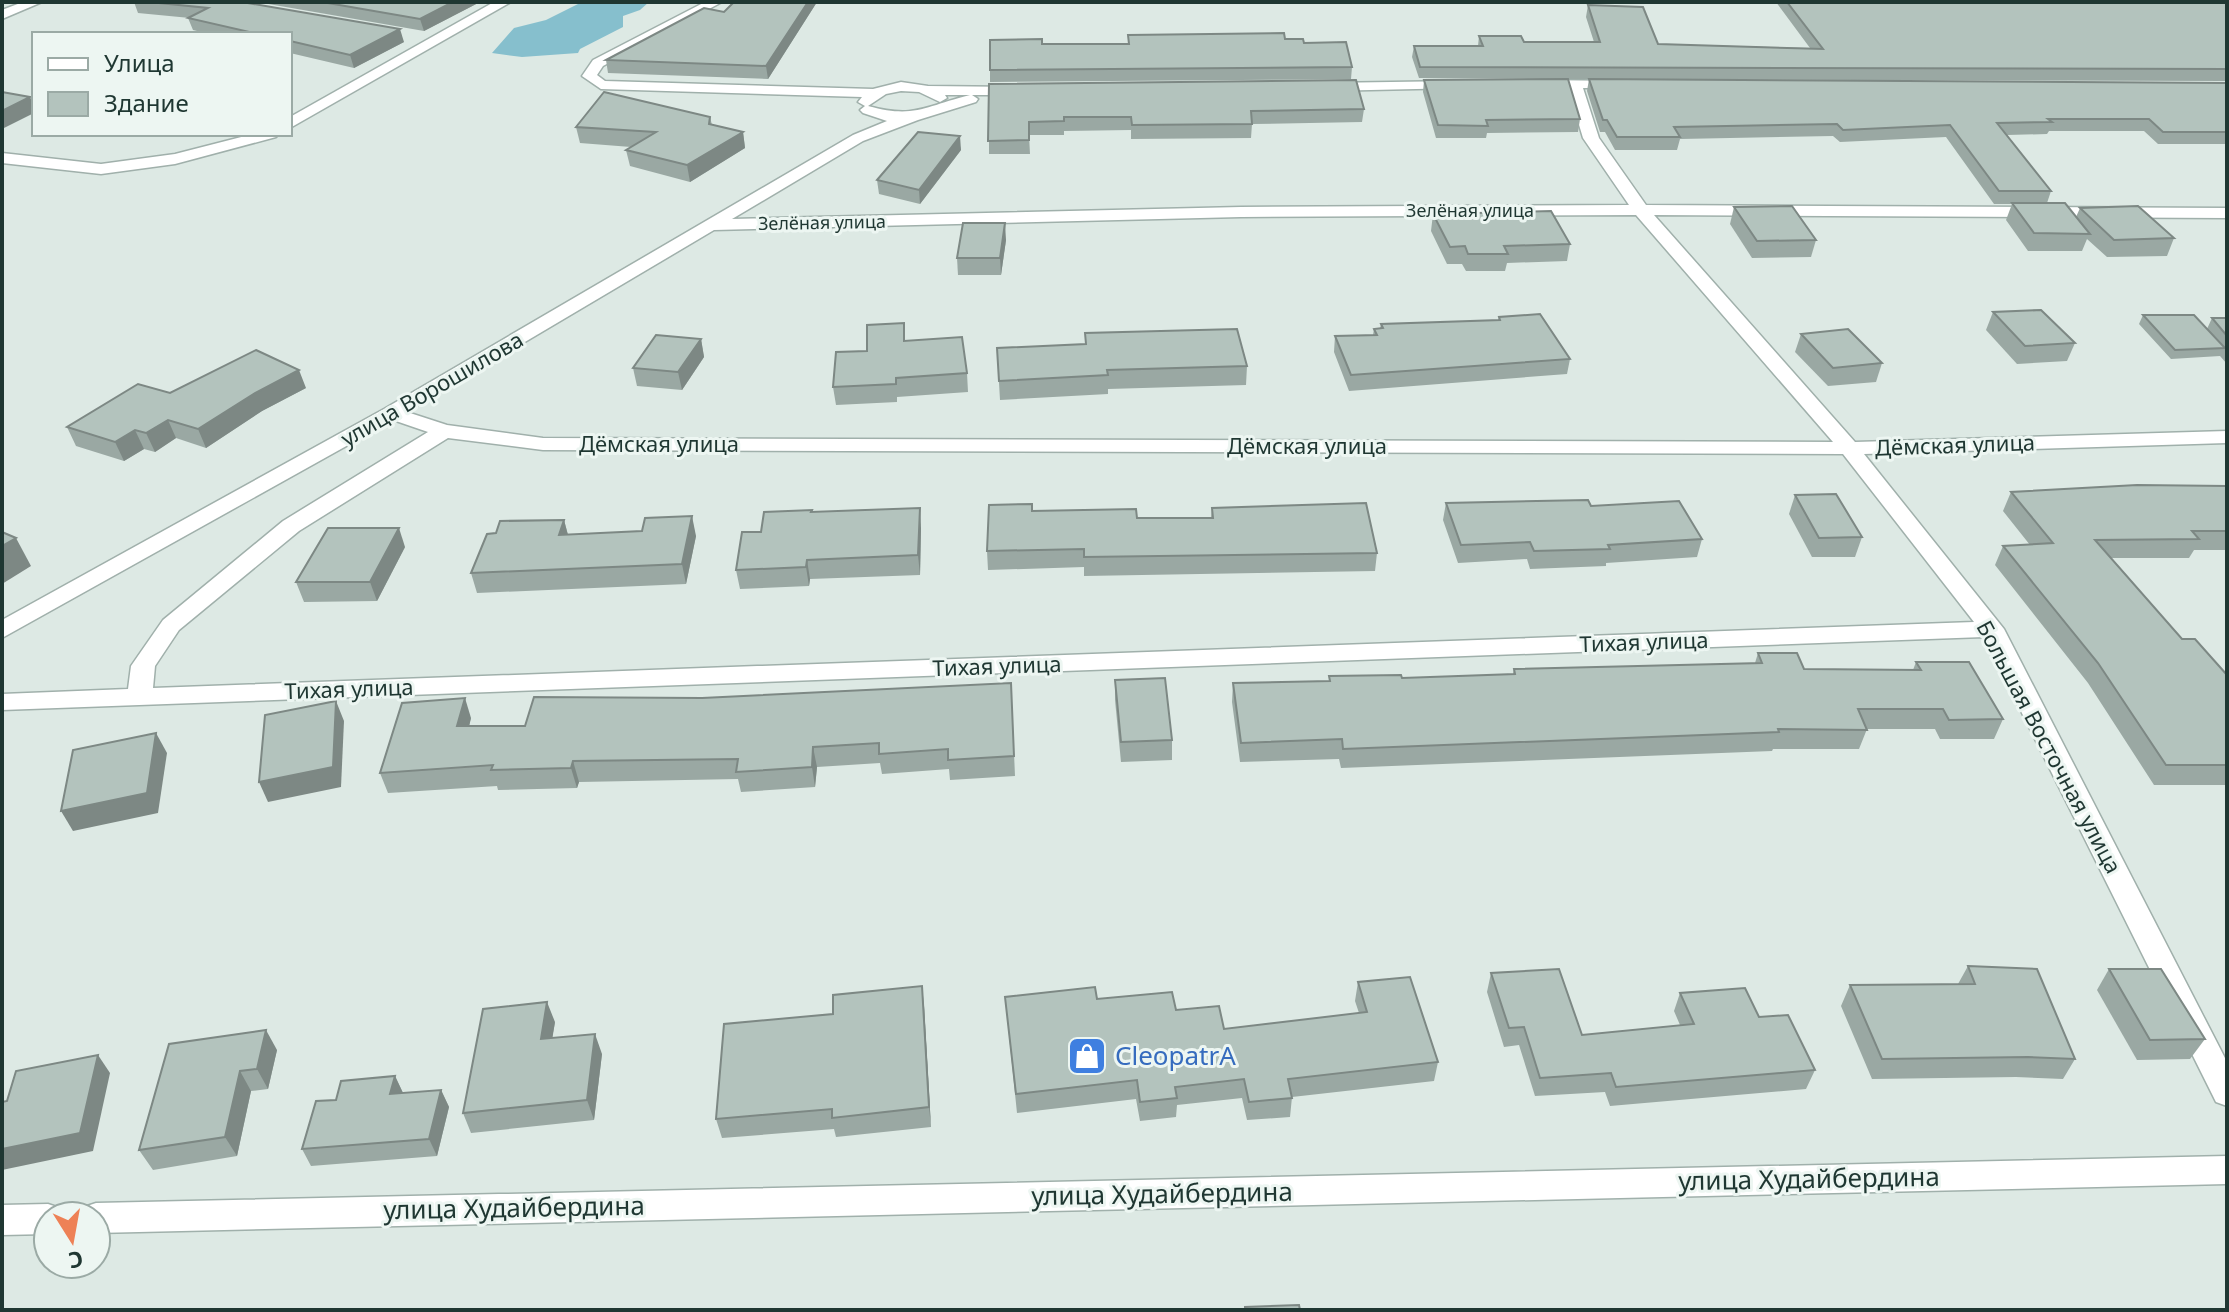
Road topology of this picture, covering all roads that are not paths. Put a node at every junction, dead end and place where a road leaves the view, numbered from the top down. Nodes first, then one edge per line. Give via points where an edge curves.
1 (35, 2) edge
2 (504, 2) edge
3 (715, 2) edge
4 (2, 15) edge
5 (419, 38) edge
6 (435, 40) junction
7 (1526, 84) edge
8 (1574, 84) junction
9 (1638, 84) edge
10 (1478, 85) edge
11 (1303, 87) edge
12 (929, 90) junction
13 (875, 93) junction
14 (939, 106) junction
15 (868, 110) junction
16 (912, 117) junction
17 (292, 122) edge
18 (263, 136) edge
19 (858, 138) junction
20 (2, 158) edge
21 (1641, 210) junction
22 (2227, 213) edge
23 (714, 225) junction
24 (391, 413) junction
25 (444, 431) junction
26 (2227, 437) edge
27 (1849, 448) junction
28 (1992, 629) junction
29 (2, 630) edge
30 (140, 697) junction
31 (2, 702) edge
32 (2227, 1093) edge
33 (2227, 1170) edge
34 (112, 1218) edge
35 (32, 1219) edge
36 (2, 1220) edge

1 - 4 street
2 - 6 street
3 - 13 street via 598,63 589,76 601,85
5 - 6 street
6 - 17 street
7 - 8 street
8 - 9 street
8 - 21 street, Большая Восточная улица via 1591,138
10 - 11 street
12 - 13 street via 901,87
12 - 14 street via 940,97
12 - 14 street via 1024,90
13 - 15 street via 865,101
14 - 16 street, улица Ворошилова
15 - 16 street via 890,118
15 - 19 street
16 - 19 street, улица Ворошилова
18 - 20 street via 175,159 101,169
19 - 23 street, улица Ворошилова
21 - 22 street, Зелёная улица
21 - 23 street, Зелёная улица via 1241,212
21 - 27 street, Большая Восточная улица
23 - 24 street, улица Ворошилова
24 - 25 street, Дёмская улица
24 - 29 street, улица Ворошилова
25 - 27 street, Дёмская улица via 559,444
25 - 30 street via 291,526 171,625 143,666
26 - 27 street, Дёмская улица
27 - 28 street, Большая Восточная улица
28 - 30 street, Тихая улица
28 - 32 street, Большая Восточная улица
30 - 31 street, Тихая улица
33 - 34 street, улица Худайбердина
35 - 36 street

